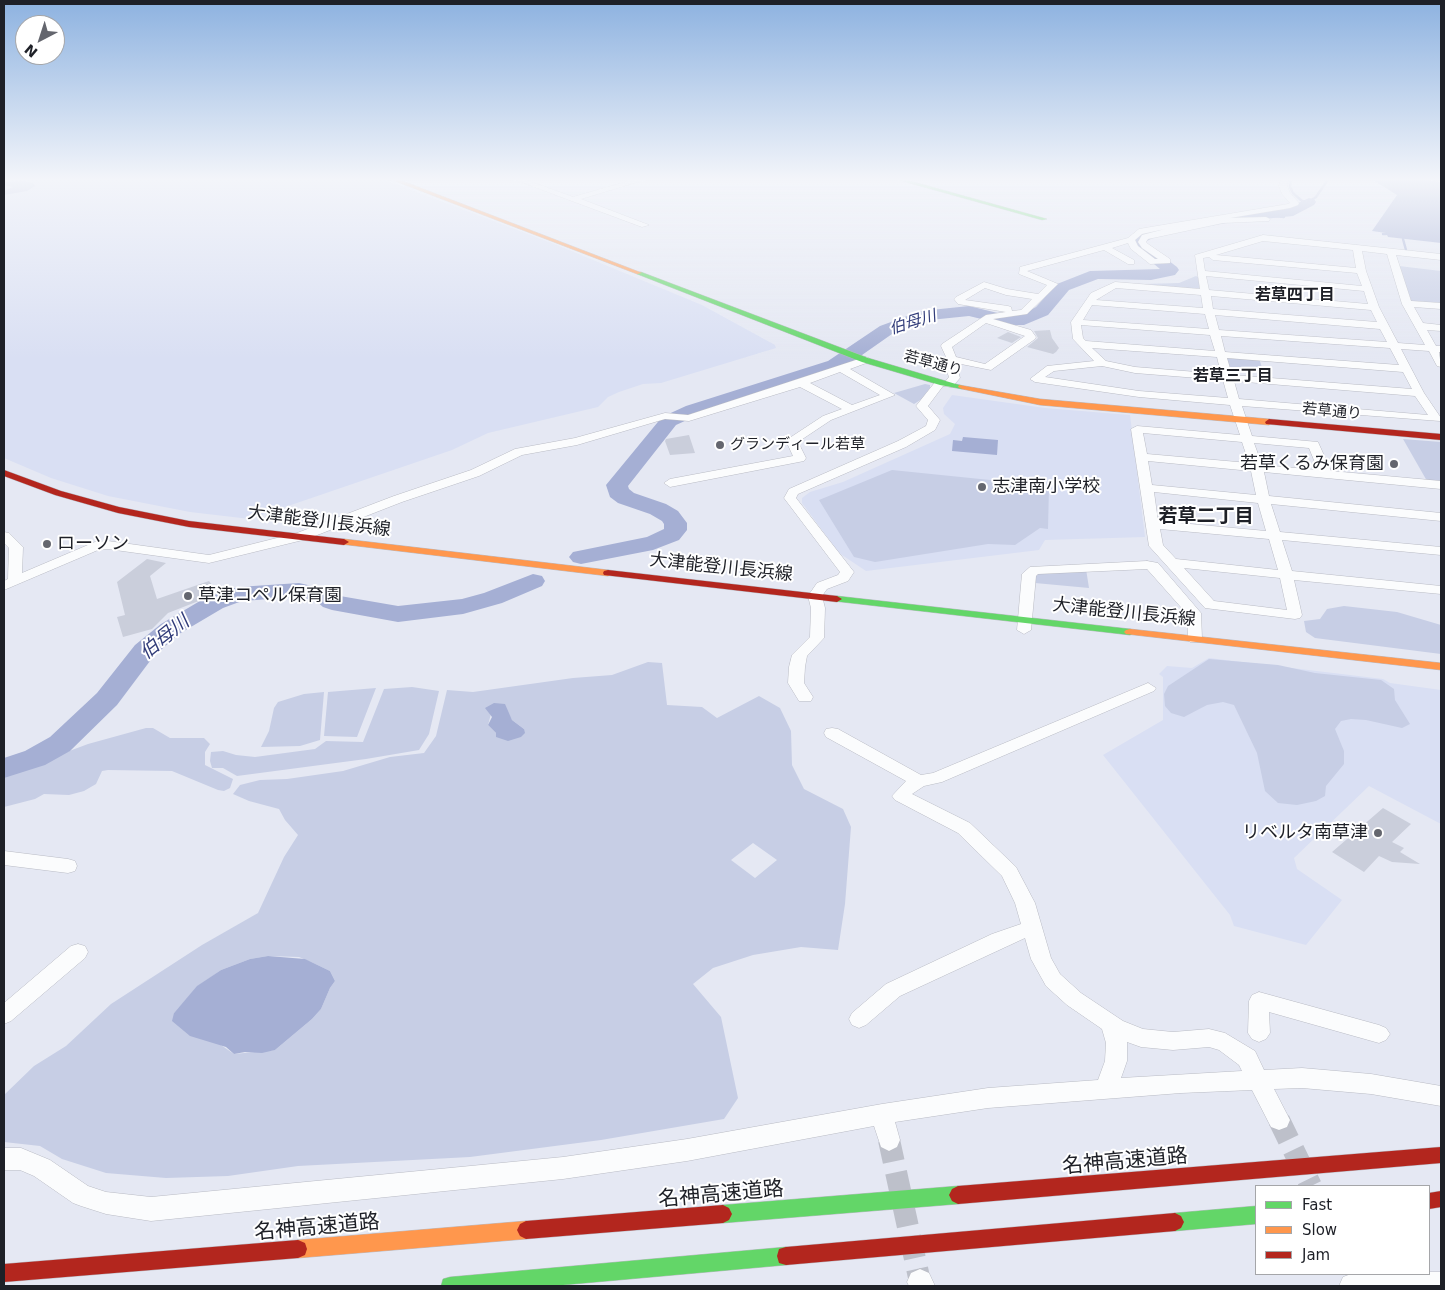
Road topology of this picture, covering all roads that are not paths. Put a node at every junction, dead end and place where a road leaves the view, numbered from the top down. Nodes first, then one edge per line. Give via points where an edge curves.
1 (547, 238) edge
2 (1144, 238) edge
3 (1262, 238) edge
4 (1264, 238) edge
5 (1131, 240) joint
6 (1105, 247) junction
7 (1390, 251) junction
8 (1358, 252) junction
9 (1200, 256) junction
10 (1441, 257) edge
11 (1131, 262) dead end
12 (1361, 272) junction
13 (1202, 273) junction
14 (1367, 289) junction
15 (1204, 292) junction
16 (1041, 297) junction
17 (1089, 302) junction
18 (1407, 304) junction
19 (1374, 306) junction
20 (1441, 306) edge
21 (1024, 312) junction
22 (1209, 312) junction
23 (990, 318) junction
24 (1076, 322) junction
25 (1384, 326) junction
26 (1419, 326) junction
27 (1441, 328) edge
28 (1216, 332) junction
29 (1085, 344) junction
30 (1396, 346) junction
31 (1437, 349) edge
32 (1223, 355) junction
33 (856, 357) junction
34 (952, 358) junction
35 (1102, 363) junction
36 (1441, 364) edge
37 (842, 369) junction
38 (1406, 369) junction
39 (1228, 378) junction
40 (802, 383) junction
41 (944, 384) junction
42 (1419, 393) junction
43 (1235, 404) junction
44 (850, 409) junction
45 (1242, 420) junction
46 (1441, 437) edge
47 (1247, 439) junction
48 (1142, 457) junction
49 (1257, 468) junction
50 (4, 472) edge
51 (1326, 474) junction
52 (671, 484) dead end
53 (1441, 485) edge
54 (1147, 488) junction
55 (1263, 499) junction
56 (56, 505) dead end
57 (1441, 517) edge
58 (1152, 524) junction
59 (1274, 535) junction
60 (4, 536) edge
61 (302, 536) junction
62 (212, 539) dead end
63 (232, 542) dead end
64 (261, 546) junction
65 (300, 550) dead end
66 (1441, 551) edge
67 (396, 560) dead end
68 (1170, 563) junction
69 (1286, 573) junction
70 (9, 583) edge
71 (1441, 590) edge
72 (817, 602) junction
73 (1025, 625) junction
74 (1195, 639) junction
75 (1441, 666) edge
76 (1441, 678) edge
77 (1148, 688) dead end
78 (805, 697) dead end
79 (832, 733) dead end
80 (919, 781) junction
81 (4, 858) edge
82 (68, 866) dead end
83 (1031, 928) junction
84 (78, 952) dead end
85 (4, 1015) edge
86 (859, 1019) dead end
87 (1111, 1024) junction
88 (1259, 1033) dead end
89 (1379, 1034) dead end
90 (1259, 1081) junction
91 (1105, 1090) junction
92 (1441, 1096) edge
93 (882, 1114) junction
94 (1279, 1120) tunnel mouth
95 (889, 1140) tunnel mouth
96 (1441, 1155) edge
97 (4, 1159) edge
98 (1255, 1215) edge
99 (4, 1273) edge
100 (1395, 1285) edge
101 (1441, 1285) edge
102 (450, 1286) edge
103 (1352, 1286) edge

1 - 33 main road, 若草通り
2 - 5 street via 1142,242 1145,246 1167,261 1153,262 1134,247
3 - 9 street
4 - 8 street
5 - 6 street
6 - 11 street
6 - 16 street via 1023,269 1022,272 1053,284
7 - 8 street
7 - 10 street
7 - 18 street
8 - 12 street
9 - 12 street
9 - 13 street
12 - 14 street
13 - 14 street
13 - 15 street
14 - 19 street
15 - 17 street via 1115,285 1094,295
15 - 19 street
15 - 22 street
16 - 21 street
16 - 21 street via 984,285 959,299 961,302
17 - 22 street
17 - 24 street
18 - 20 street
18 - 26 street
19 - 25 street
21 - 23 street
22 - 25 street
22 - 28 street
23 - 34 street via 946,346
23 - 34 street via 1027,332 1031,337 987,368
24 - 28 street
24 - 29 street via 1078,339
25 - 30 street
26 - 27 street
26 - 31 street
28 - 30 street
28 - 32 street
29 - 32 street
29 - 35 street
30 - 31 street
30 - 38 street
31 - 36 street
32 - 38 street
32 - 39 street
33 - 37 street
33 - 41 main road, 若草通り
34 - 41 street via 950,366 955,378
35 - 39 street via 1135,370
35 - 43 street via 1051,368 1035,379
37 - 40 street
37 - 44 street via 889,394
38 - 42 street
39 - 42 street
39 - 43 street
40 - 44 street
40 - 61 street via 678,417 659,418 577,441 519,452 474,473
41 - 45 main road, 若草通り via 1040,402
41 - 72 street via 922,406 934,420 931,428 793,492 790,498 847,572 843,578 822,586
42 - 43 street via 1436,420
43 - 45 street
44 - 52 street via 827,418 792,441 800,458
45 - 46 main road, 若草通り
45 - 47 street
47 - 48 street via 1137,429
47 - 49 street
47 - 51 street via 1314,445
48 - 49 street
48 - 54 street
49 - 51 street
49 - 55 street
50 - 61 main road, 大津能登川長浜線 via 58,493 118,510 189,524
51 - 53 street
54 - 55 street
54 - 58 street
55 - 57 street
55 - 59 street
56 - 62 main road
58 - 59 street
58 - 68 street via 1156,546
59 - 66 street
59 - 69 street
60 - 70 street via 16,547
61 - 64 street
61 - 72 main road, 大津能登川長浜線
63 - 64 main road, 大津能登川長浜線
64 - 65 main road, 大津能登川長浜線
64 - 70 street via 209,559 95,546
67 - 72 main road, 大津能登川長浜線
68 - 69 street
68 - 69 street via 1210,605 1295,615
69 - 71 street
72 - 73 main road, 大津能登川長浜線
72 - 78 street via 817,638 800,655 797,667 796,683
73 - 74 main road, 大津能登川長浜線
73 - 74 street via 1029,574 1035,570 1146,564 1152,566 1194,613
73 - 76 main road, 大津能登川長浜線
74 - 75 main road, 大津能登川長浜線
77 - 80 street via 936,778
79 - 80 street
80 - 83 street via 901,796 964,828 978,840 1017,885
81 - 82 street
83 - 86 street via 893,990
83 - 87 street via 1041,959 1053,980
84 - 85 street
87 - 90 street via 1127,1033 1153,1040 1209,1038 1225,1042 1247,1058
87 - 91 street via 1117,1043 1116,1061
88 - 89 street via 1259,1000
90 - 91 street via 1181,1083
90 - 92 street via 1302,1078 1339,1081
90 - 94 street
91 - 93 street via 988,1098
93 - 95 street
93 - 97 street via 687,1150 563,1168 151,1209 106,1203 80,1195 42,1168 21,1160
96 - 99 main road, 名神高速道路
98 - 102 main road
100 - 101 street
100 - 103 street

